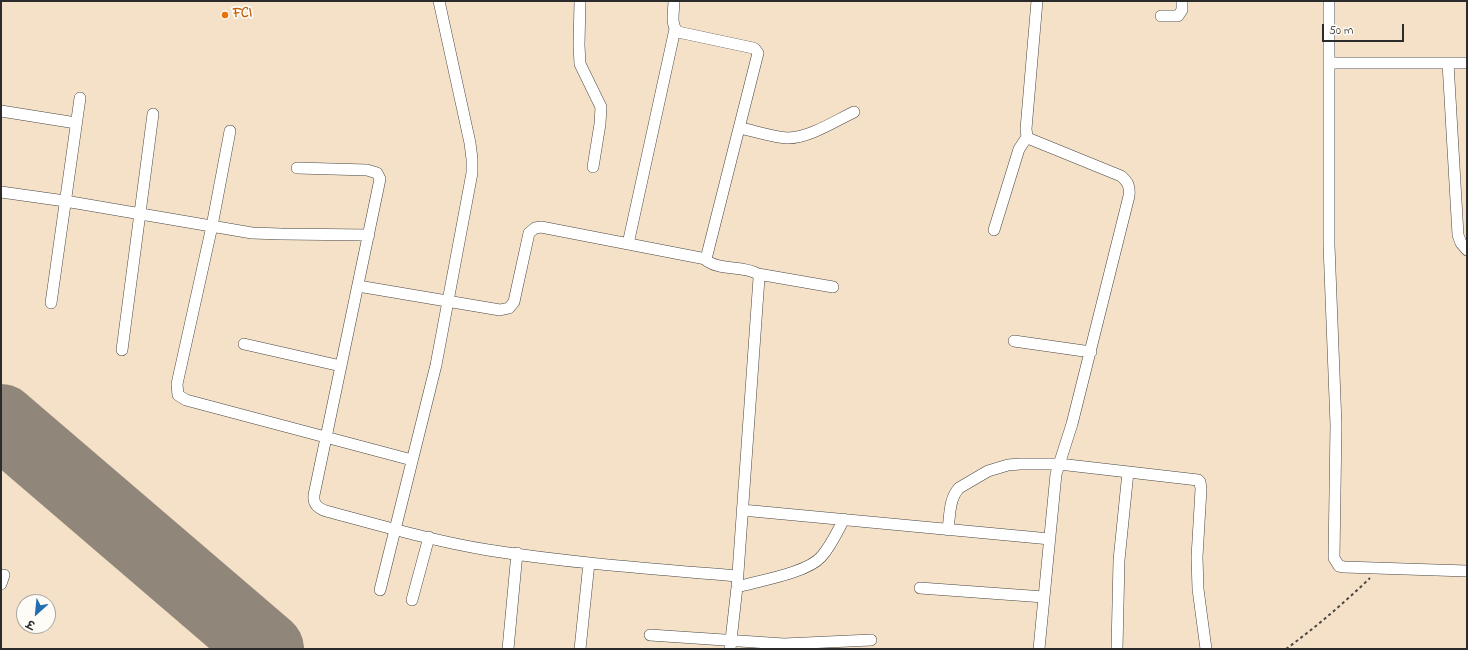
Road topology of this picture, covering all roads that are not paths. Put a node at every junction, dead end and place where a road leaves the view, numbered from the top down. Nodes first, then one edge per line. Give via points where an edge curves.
1 (439, 1) edge
2 (580, 1) edge
3 (674, 1) edge
4 (1037, 1) edge
5 (1182, 1) edge
6 (1329, 1) edge
7 (1161, 16) dead end
8 (675, 30) junction
9 (1329, 63) junction
10 (1448, 63) junction
11 (1467, 63) edge
12 (80, 98) dead end
13 (1, 110) edge
14 (854, 112) dead end
15 (153, 114) dead end
16 (76, 123) junction
17 (740, 128) junction
18 (230, 131) dead end
19 (1027, 137) junction
20 (593, 167) dead end
21 (297, 168) dead end
22 (1, 192) edge
23 (65, 201) junction
24 (139, 214) junction
25 (212, 226) junction
26 (994, 230) dead end
27 (369, 235) junction
28 (628, 244) junction
29 (1467, 250) edge
30 (706, 259) junction
31 (758, 274) junction
32 (358, 286) junction
33 (833, 287) dead end
34 (448, 301) junction
35 (51, 303) dead end
36 (1014, 341) dead end
37 (244, 344) dead end
38 (122, 350) dead end
39 (1091, 352) junction
40 (341, 366) junction
41 (326, 437) junction
42 (412, 460) junction
43 (1059, 464) junction
44 (1128, 472) junction
45 (742, 510) junction
46 (844, 519) junction
47 (395, 529) junction
48 (948, 530) junction
49 (429, 537) junction
50 (1050, 539) junction
51 (517, 553) junction
52 (589, 563) junction
53 (1467, 571) edge
54 (737, 581) junction
55 (920, 588) dead end
56 (380, 590) dead end
57 (1044, 597) junction
58 (412, 600) dead end
59 (650, 635) dead end
60 (871, 640) dead end
61 (730, 645) edge
62 (508, 649) edge
63 (580, 649) edge
64 (1040, 649) edge
65 (1117, 649) edge
66 (1206, 649) edge

1 - 34 street via 472,159 469,190
2 - 20 street via 580,64 601,107
3 - 8 street
4 - 19 street
5 - 7 street via 1182,10 1178,16
6 - 9 street
8 - 17 street via 682,34 753,48 757,51 758,57
8 - 28 street
9 - 10 street
9 - 53 street via 1329,245 1336,425 1334,558 1339,566 1344,568
10 - 11 street
10 - 29 street via 1458,235
12 - 16 street
13 - 16 street
14 - 17 street via 799,137 778,137
15 - 24 street
16 - 23 street
17 - 30 street
18 - 25 street
19 - 26 street via 1019,149
19 - 39 street via 1121,176 1130,188
21 - 27 street via 367,170 377,174 380,179
22 - 23 street
23 - 24 street
23 - 35 street
24 - 25 street
24 - 38 street
25 - 27 street via 252,233
25 - 41 street via 177,384 178,395 186,400
27 - 32 street
28 - 30 street
28 - 34 street via 535,228 529,233 515,297 509,308 500,310
30 - 31 street via 714,265
31 - 33 street
31 - 45 street
32 - 34 street
32 - 40 street
34 - 42 street via 436,366
36 - 39 street
37 - 40 street
39 - 43 street
40 - 41 street
41 - 42 street
41 - 47 street via 314,495 317,507
42 - 47 street
43 - 44 street
43 - 48 street via 1008,465 971,480 956,492 951,505
43 - 50 street
44 - 65 street via 1119,560
44 - 66 street via 1195,479 1200,482 1198,589
45 - 46 street
45 - 54 street
46 - 48 street
46 - 54 street via 826,551 814,564 801,570
47 - 49 street
47 - 56 street
48 - 50 street
49 - 51 street via 487,550
49 - 58 street
50 - 57 street
51 - 52 street
51 - 62 street
52 - 54 street
52 - 63 street
54 - 61 street
55 - 57 street
57 - 64 street
59 - 61 street
60 - 61 street

